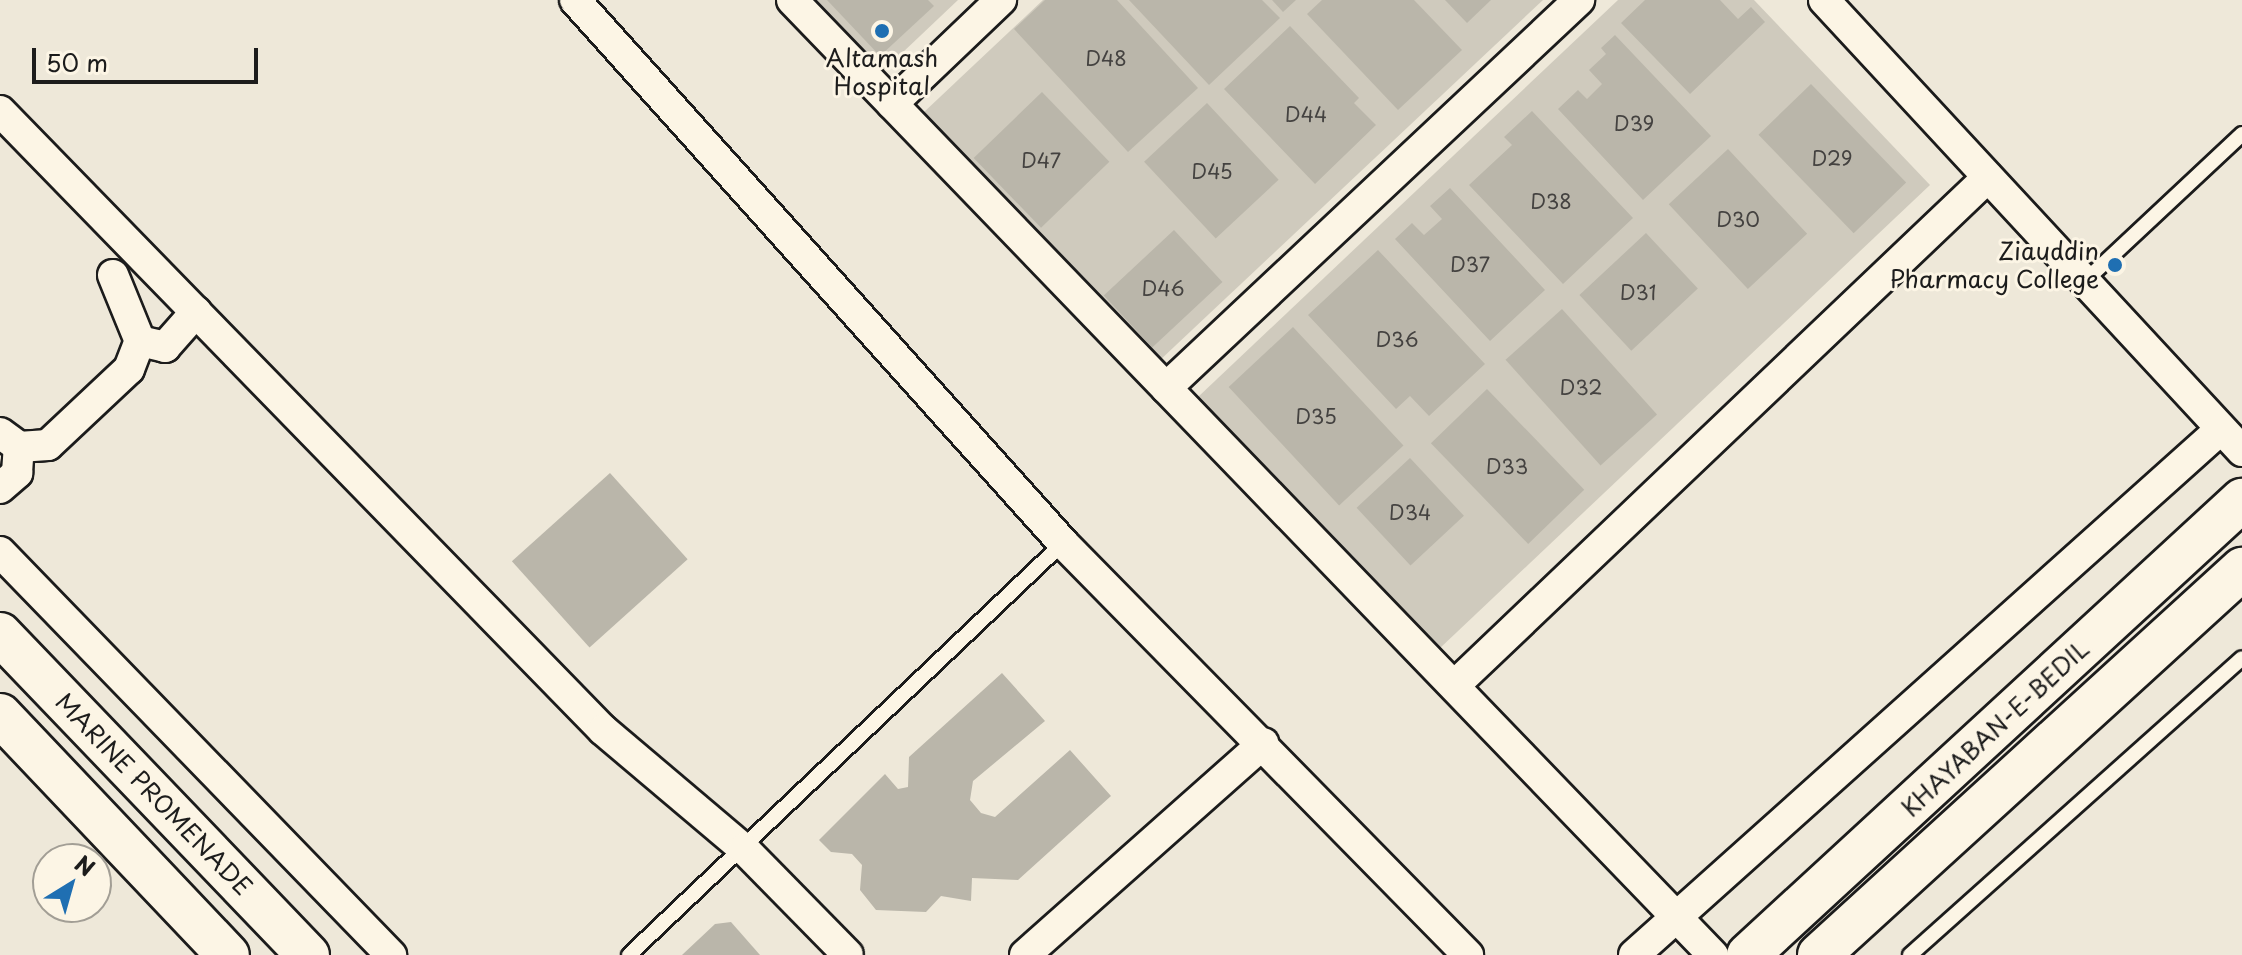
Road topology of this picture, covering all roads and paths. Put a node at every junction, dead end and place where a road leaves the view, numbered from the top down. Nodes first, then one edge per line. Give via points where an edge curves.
1 (575, 0) edge
2 (792, 0) edge
3 (1001, 0) edge
4 (1579, 0) edge
5 (1824, 0) edge
6 (892, 104) junction
7 (0, 111) edge
8 (2242, 134) edge
9 (1988, 177) junction
10 (113, 275) dead end
11 (2085, 281) junction
12 (196, 312) junction
13 (140, 341) junction
14 (1166, 388) junction
15 (2221, 429) junction
16 (10, 440) edge
17 (2242, 451) edge
18 (0, 488) edge
19 (2242, 500) edge
20 (1063, 543) junction
21 (0, 552) edge
22 (2242, 569) edge
23 (0, 634) edge
24 (2242, 658) edge
25 (1455, 685) junction
26 (0, 715) edge
27 (1264, 743) junction
28 (744, 849) junction
29 (1676, 917) junction
30 (228, 955) edge
31 (308, 955) edge
32 (391, 955) edge
33 (629, 955) edge
34 (848, 955) edge
35 (1025, 955) edge
36 (1468, 955) edge
37 (1634, 955) edge
38 (1713, 955) edge
39 (1748, 955) edge
40 (1819, 955) edge
41 (1910, 955) edge

1 - 20 street
2 - 6 street
3 - 6 street
4 - 14 street
5 - 9 street
6 - 14 street
7 - 12 street
8 - 11 lane
9 - 11 street
9 - 25 street
10 - 13 street
11 - 15 street
12 - 13 street via 165,347
12 - 28 street via 603,730
13 - 16 street via 129,369 48,445
14 - 25 street
15 - 17 street
15 - 29 street
16 - 18 street via 17,473
19 - 39 main road, KHAYABAN-E-BEDIL
20 - 27 street
20 - 28 lane
21 - 32 street
22 - 40 main road, KHAYABAN-E-BEDIL
23 - 31 main road, MARINE PROMENADE
24 - 41 lane
25 - 29 street
26 - 30 main road
27 - 35 street
27 - 36 street
28 - 33 lane
28 - 34 street
29 - 37 street
29 - 38 street

